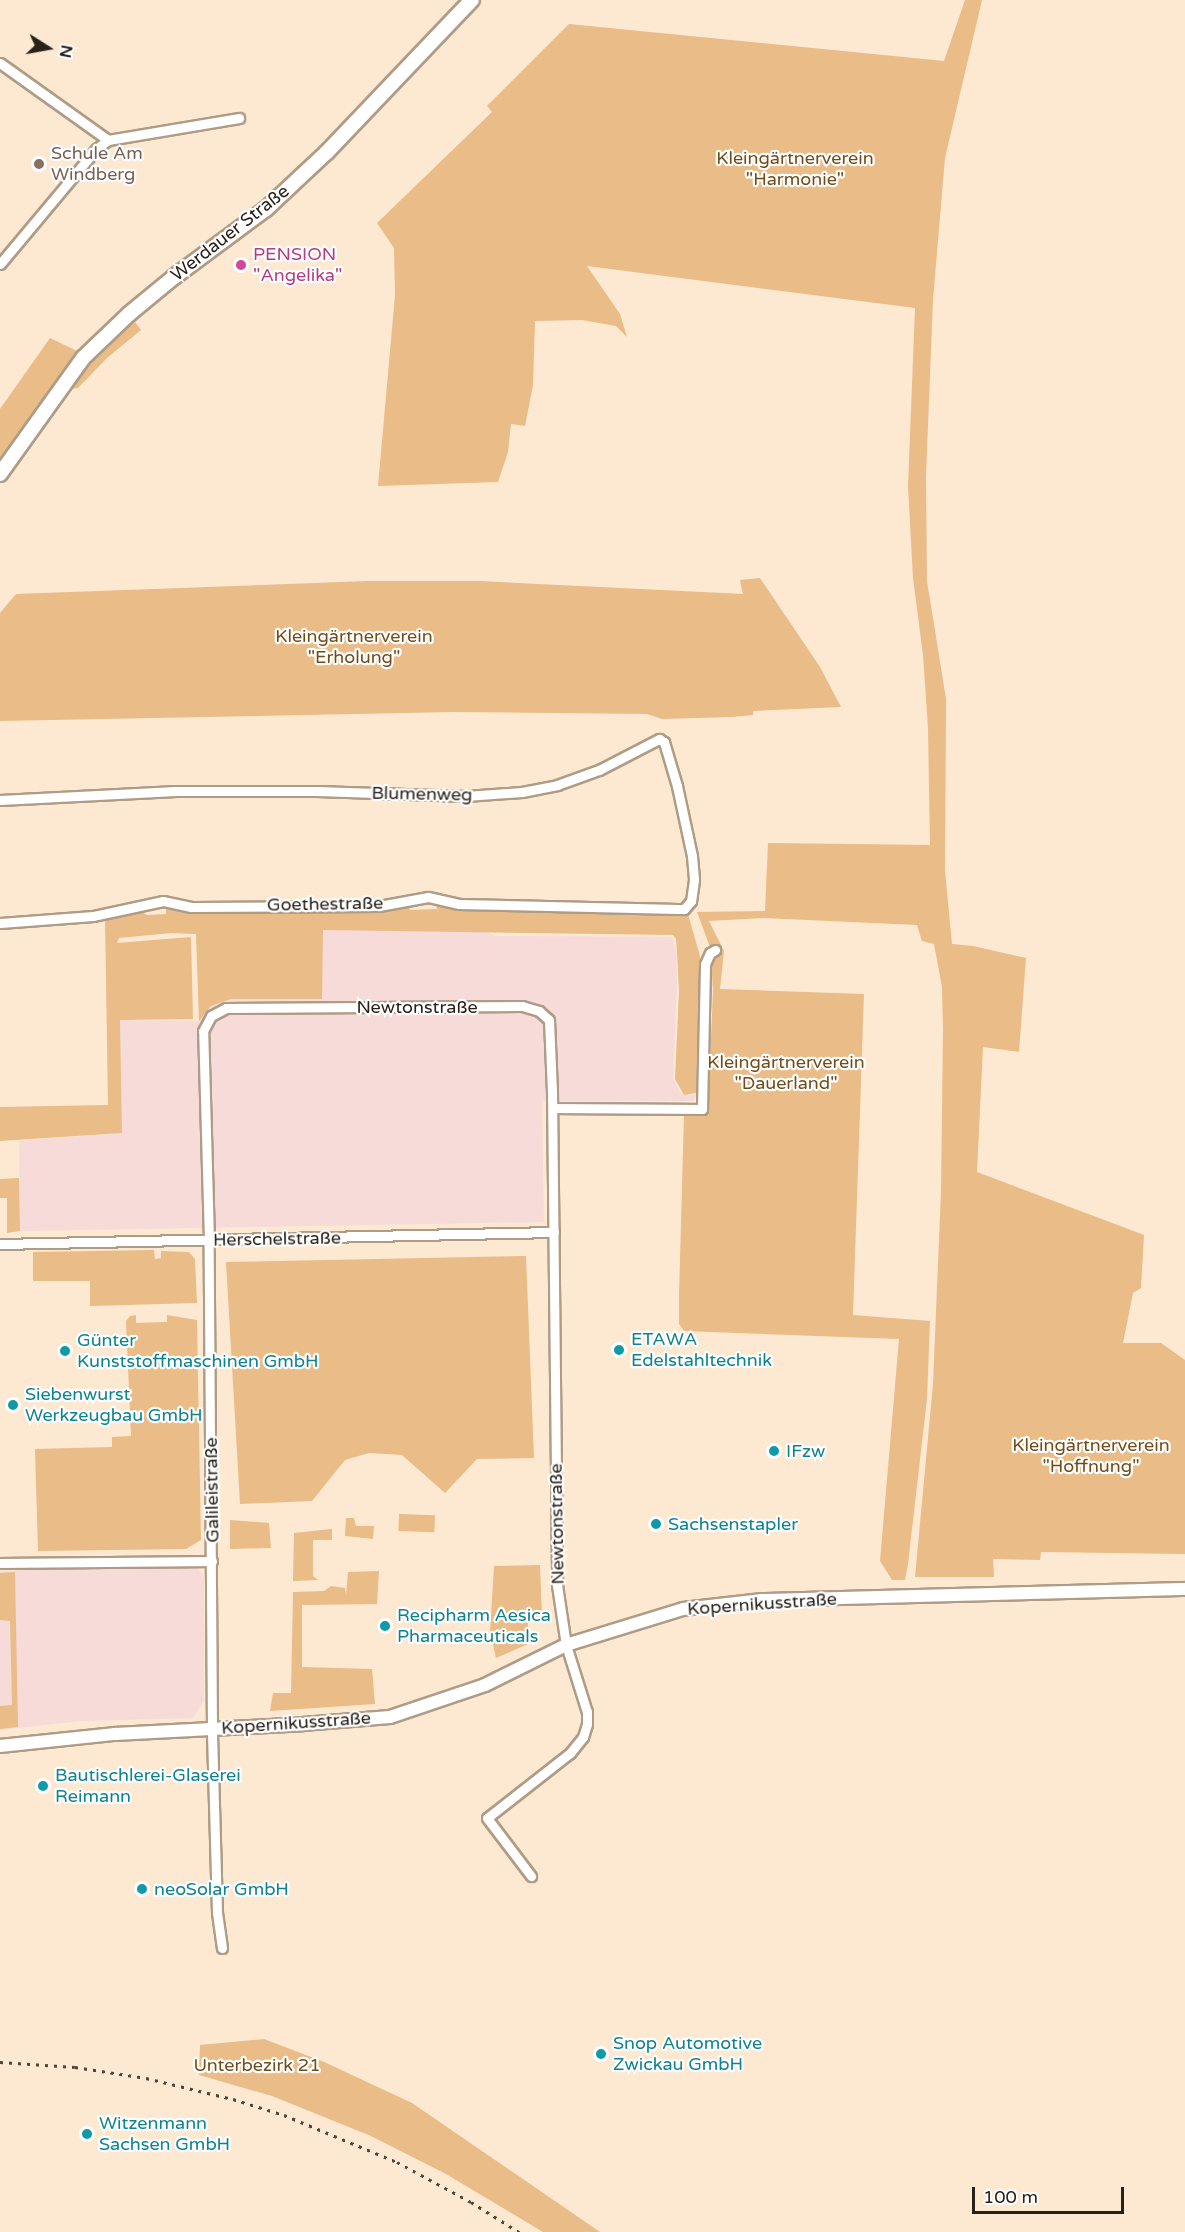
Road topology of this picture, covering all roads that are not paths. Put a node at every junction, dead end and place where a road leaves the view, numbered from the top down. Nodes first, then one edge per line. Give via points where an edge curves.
1 (471, 0) edge
2 (0, 63) edge
3 (239, 118) dead end
4 (108, 140) junction
5 (0, 264) edge
6 (0, 474) edge
7 (0, 800) edge
8 (687, 906) joint
9 (0, 923) edge
10 (716, 950) dead end
11 (203, 1031) joint
12 (552, 1108) junction
13 (554, 1232) junction
14 (209, 1240) junction
15 (0, 1244) edge
16 (212, 1561) junction
17 (0, 1563) edge
18 (1185, 1589) edge
19 (566, 1645) junction
20 (212, 1729) junction
21 (0, 1746) edge
22 (531, 1876) dead end
23 (222, 1948) dead end

1 - 6 main road, Werdauer Straße via 327,152 266,209 174,277 83,358
2 - 4 street
3 - 4 street
4 - 5 street via 96,149
7 - 8 street, Blumenweg via 176,791 466,796 522,792 599,770 659,739 664,742 677,786 692,856 694,880
8 - 9 street, Goethestraße via 657,909 459,904 428,897 380,906 191,907 163,901 93,916
10 - 12 street via 705,964 702,1109
11 - 12 street, Newtonstraße via 211,1016 226,1008 522,1006 539,1011 549,1020
11 - 14 street, Galileistraße
12 - 13 street, Newtonstraße
13 - 14 street, Herschelstraße
13 - 19 street, Newtonstraße via 557,1585
14 - 15 street, Herschelstraße
14 - 16 street, Galileistraße
16 - 17 street
16 - 20 street, Galileistraße
18 - 19 street, Kopernikusstraße via 750,1601 683,1609
19 - 20 street, Kopernikusstraße via 485,1685 390,1716
19 - 22 street, Newtonstraße via 587,1712 583,1737 554,1768 487,1818
20 - 21 street, Kopernikusstraße
20 - 23 street, Galileistraße via 217,1912

